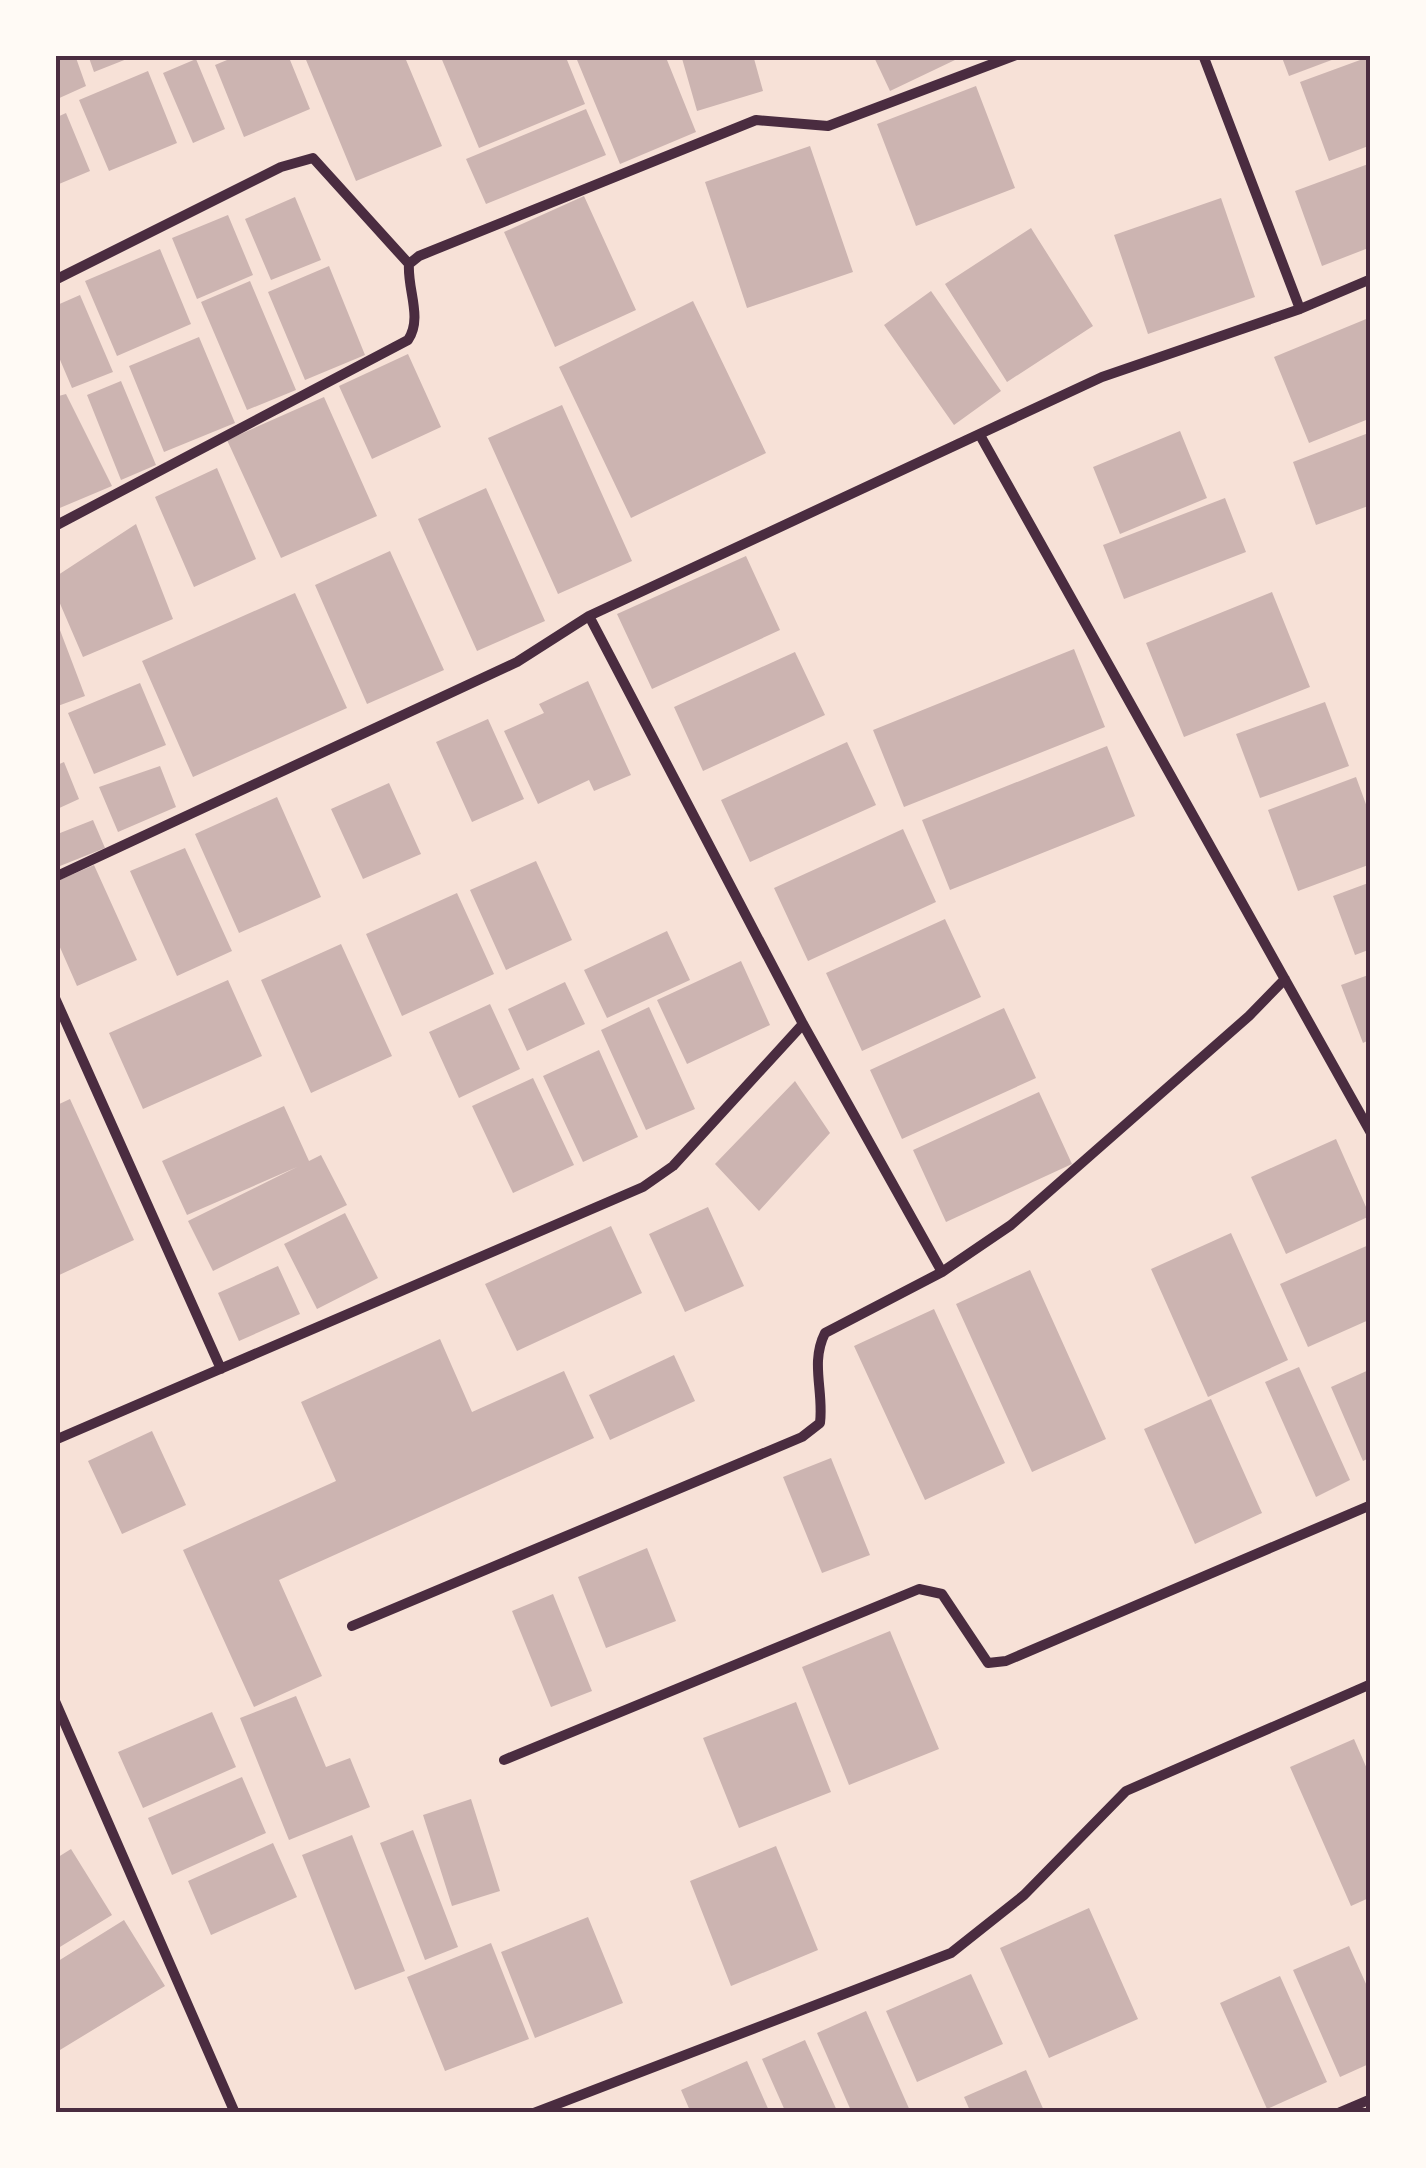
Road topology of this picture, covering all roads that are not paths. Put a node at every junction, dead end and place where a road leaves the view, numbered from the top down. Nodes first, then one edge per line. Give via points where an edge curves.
1 (1016, 55) edge
2 (1203, 55) edge
3 (409, 264) junction
4 (1371, 279) edge
5 (55, 280) edge
6 (1300, 310) junction
7 (981, 436) junction
8 (55, 526) edge
9 (589, 616) junction
10 (55, 876) edge
11 (1284, 979) junction
12 (55, 998) edge
13 (803, 1024) junction
14 (1371, 1133) edge
15 (942, 1272) junction
16 (221, 1369) junction
17 (55, 1440) edge
18 (1371, 1505) edge
19 (352, 1626) dead end
20 (1371, 1684) edge
21 (55, 1701) edge
22 (504, 1760) dead end
23 (1371, 2099) edge
24 (235, 2113) edge
25 (534, 2113) edge
26 (1338, 2113) edge

1 - 3 street via 828,126 756,120 482,227
2 - 6 street
3 - 5 street via 314,158 281,167
3 - 8 street via 415,315 408,340
4 - 6 street
6 - 7 street via 1102,377
7 - 9 street
7 - 11 street
9 - 10 street via 518,662
9 - 13 street
11 - 14 street
11 - 15 street via 1012,1225
12 - 16 street
13 - 15 street
13 - 16 street via 673,1166 643,1186
15 - 19 street via 826,1333 816,1351 820,1423 802,1437
16 - 17 street
18 - 22 street via 1006,1661 988,1663 942,1594 919,1589
20 - 25 street via 1126,1792 1024,1895 951,1952
21 - 24 street
23 - 26 street

